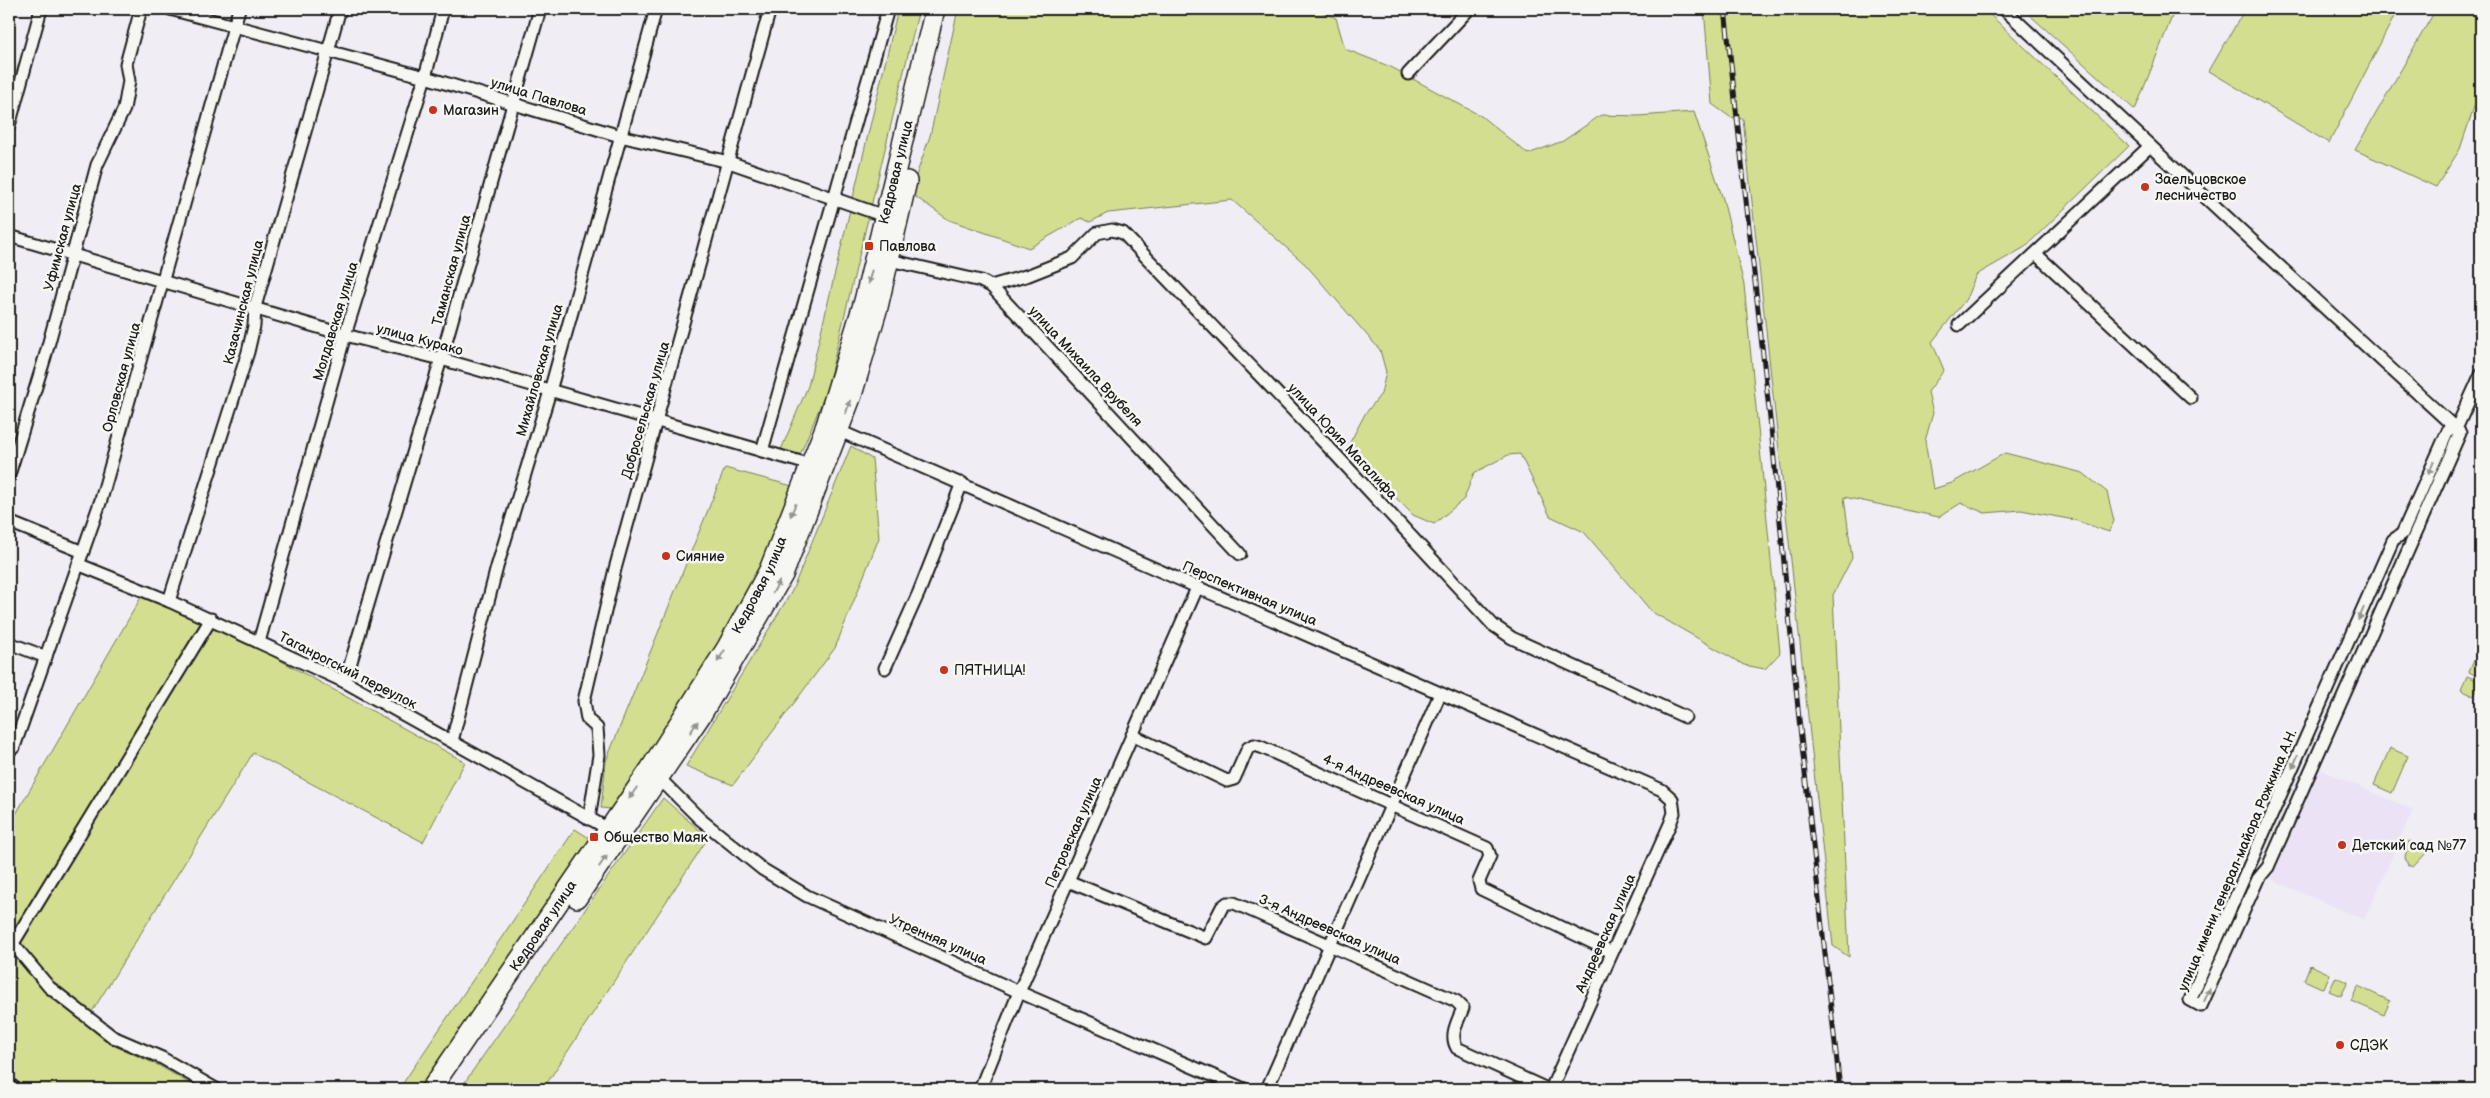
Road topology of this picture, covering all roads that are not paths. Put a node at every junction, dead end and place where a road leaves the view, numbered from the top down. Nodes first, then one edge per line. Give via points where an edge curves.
1 (40, 9) edge
2 (141, 9) edge
3 (170, 9) edge
4 (239, 9) edge
5 (340, 9) edge
6 (443, 9) edge
7 (540, 9) edge
8 (656, 9) edge
9 (770, 9) edge
10 (888, 9) edge
11 (935, 9) edge
12 (946, 9) edge
13 (1469, 9) edge
14 (2004, 9) edge
15 (235, 24) junction
16 (329, 51) junction
17 (1408, 74) dead end
18 (425, 78) junction
19 (512, 104) junction
20 (9, 126) edge
21 (620, 136) junction
22 (2150, 146) junction
23 (729, 162) junction
24 (834, 197) junction
25 (891, 218) junction
26 (9, 236) edge
27 (72, 254) junction
28 (2036, 255) junction
29 (882, 258) junction
30 (162, 280) junction
31 (991, 286) junction
32 (255, 307) junction
33 (1959, 326) dead end
34 (345, 335) junction
35 (441, 360) junction
36 (2481, 374) edge
37 (550, 391) junction
38 (2191, 398) dead end
39 (657, 422) junction
40 (833, 428) junction
41 (2456, 428) junction
42 (762, 452) junction
43 (817, 467) junction
44 (9, 475) edge
45 (962, 483) junction
46 (9, 522) edge
47 (83, 552) junction
48 (1240, 554) dead end
49 (80, 565) junction
50 (1197, 588) junction
51 (169, 600) junction
52 (211, 620) junction
53 (259, 642) junction
54 (9, 643) edge
55 (46, 657) junction
56 (886, 668) dead end
57 (345, 682) junction
58 (1440, 694) junction
59 (1685, 717) dead end
60 (1132, 735) junction
61 (452, 740) junction
62 (11, 749) edge
63 (654, 774) junction
64 (1662, 790) joint
65 (1391, 804) junction
66 (588, 819) junction
67 (615, 832) junction
68 (1068, 881) junction
69 (1328, 946) junction
70 (11, 947) edge
71 (1612, 952) junction
72 (1019, 992) junction
73 (9, 1083) edge
74 (15, 1089) edge
75 (216, 1089) edge
76 (431, 1089) edge
77 (447, 1089) edge
78 (980, 1089) edge
79 (1244, 1089) edge
80 (1267, 1089) edge
81 (1547, 1089) edge
82 (1551, 1089) edge

1 - 20 street
2 - 27 street, Уфимская улица via 126,64 129,81 124,110 97,165
3 - 15 street, улица Павлова
4 - 15 street, Орловская улица
5 - 16 street, Казачинская улица
6 - 18 street, Молдавская улица
7 - 19 street, Таманская улица
8 - 21 street, Михайловская улица
9 - 23 street, Добросельская улица
10 - 24 street
11 - 25 main road, Кедровая улица
12 - 25 main road, Кедровая улица
13 - 17 street
14 - 22 street
15 - 16 street, улица Павлова
15 - 30 street, Орловская улица
16 - 18 street, улица Павлова
16 - 32 street, Казачинская улица
18 - 19 street, улица Павлова
18 - 34 street, Молдавская улица
19 - 21 street, улица Павлова
19 - 35 street, Таманская улица
21 - 23 street, улица Павлова
21 - 37 street, Михайловская улица
22 - 28 street
22 - 41 street
23 - 24 street, улица Павлова
23 - 39 street, Добросельская улица
24 - 25 street, улица Павлова
24 - 42 street
25 - 29 main road, Кедровая улица
26 - 27 street, улица Курако
27 - 30 street, улица Курако
27 - 44 street, Уфимская улица
28 - 33 street
28 - 38 street
29 - 31 street, улица Михаила Врубеля
29 - 40 main road, Кедровая улица via 862,311
30 - 32 street, улица Курако
30 - 47 street, Орловская улица via 126,417
31 - 48 street, улица Михаила Врубеля
31 - 59 street, улица Юрия Магалифа via 1072,258 1097,232 1112,230 1123,233 1336,455 1493,625 1512,638
32 - 34 street, улица Курако
32 - 51 street, Казачинская улица via 248,352
34 - 35 street, улица Курако
34 - 53 street, Молдавская улица
35 - 37 street, улица Курако
35 - 57 street, Таманская улица
36 - 41 street
37 - 39 street, улица Курако
37 - 61 street, Михайловская улица via 497,566
39 - 42 street, улица Курако
39 - 66 street, Добросельская улица via 615,570 584,701 588,719 597,728 598,755
40 - 43 main road, Кедровая улица
40 - 45 street, Перспективная улица
41 -> 41 street, улица имени генерал-майора Рожкина А.Н. via 2402,534 2394,540 2191,1001 2203,1005 2258,880 2268,867
42 - 43 street, улица Курако
43 - 63 main road, Кедровая улица via 783,575 738,655
45 - 50 street, Перспективная улица
45 - 56 street
46 - 47 street
47 - 49 street, Орловская улица
49 - 51 street, Таганрогский переулок
49 - 55 street, Орловская улица
50 - 58 street, Перспективная улица via 1296,628
50 - 60 street, Петровская улица
51 - 52 street, Таганрогский переулок
52 - 53 street, Таганрогский переулок
52 - 70 street
53 - 57 street, Таганрогский переулок
54 - 55 street
55 - 62 street, Орловская улица
57 - 61 street, Таганрогский переулок
58 - 64 street, Перспективная улица
58 - 65 street
60 - 65 street, 4-я Андреевская улица via 1227,781 1234,779 1248,748 1261,747
60 - 68 street, Петровская улица
61 - 66 street, Таганрогский переулок
63 - 67 main road, Кедровая улица
63 - 72 street, Утренняя улица via 700,819 762,870 807,896
64 - 71 street, Андреевская улица via 1672,799 1674,813
65 - 69 street
65 - 71 street, 4-я Андреевская улица via 1487,848 1490,856 1480,881 1481,889
66 - 67 street, Таганрогский переулок
67 - 76 main road, Кедровая улица
77 -> 67 main road, Кедровая улица
68 - 69 street, 3-я Андреевская улица via 1200,937 1206,938 1210,933 1222,907 1234,903
68 - 72 street, Петровская улица
69 - 80 street
69 - 81 street, 3-я Андреевская улица via 1456,1001 1463,1008 1453,1036 1457,1048
70 - 75 street via 49,987 113,1037 162,1058
71 - 82 street, Андреевская улица
72 - 78 street, Петровская улица
72 - 79 street, Утренняя улица
73 - 74 street

